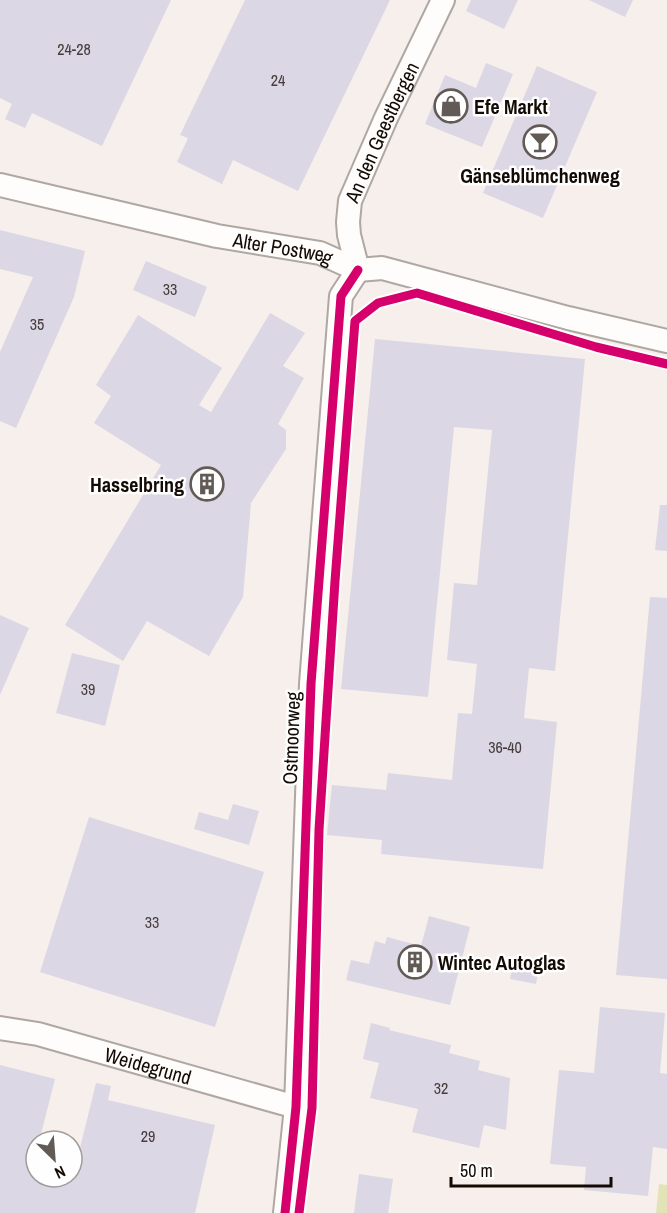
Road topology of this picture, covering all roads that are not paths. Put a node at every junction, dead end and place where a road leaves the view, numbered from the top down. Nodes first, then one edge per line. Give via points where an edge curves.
1 (442, 0) edge
2 (0, 185) edge
3 (358, 270) junction
4 (667, 341) edge
5 (0, 1028) edge
6 (296, 1107) junction
7 (285, 1213) edge

1 - 3 street, An den Geestbergen via 350,201 349,235
2 - 3 street, Alter Postweg via 217,236 320,253
3 - 4 street, Alter Postweg via 382,268
3 - 6 street, Ostmoorweg via 341,296 311,684
5 - 6 street, Weidegrund via 38,1034
6 - 7 street, Ostmoorweg

